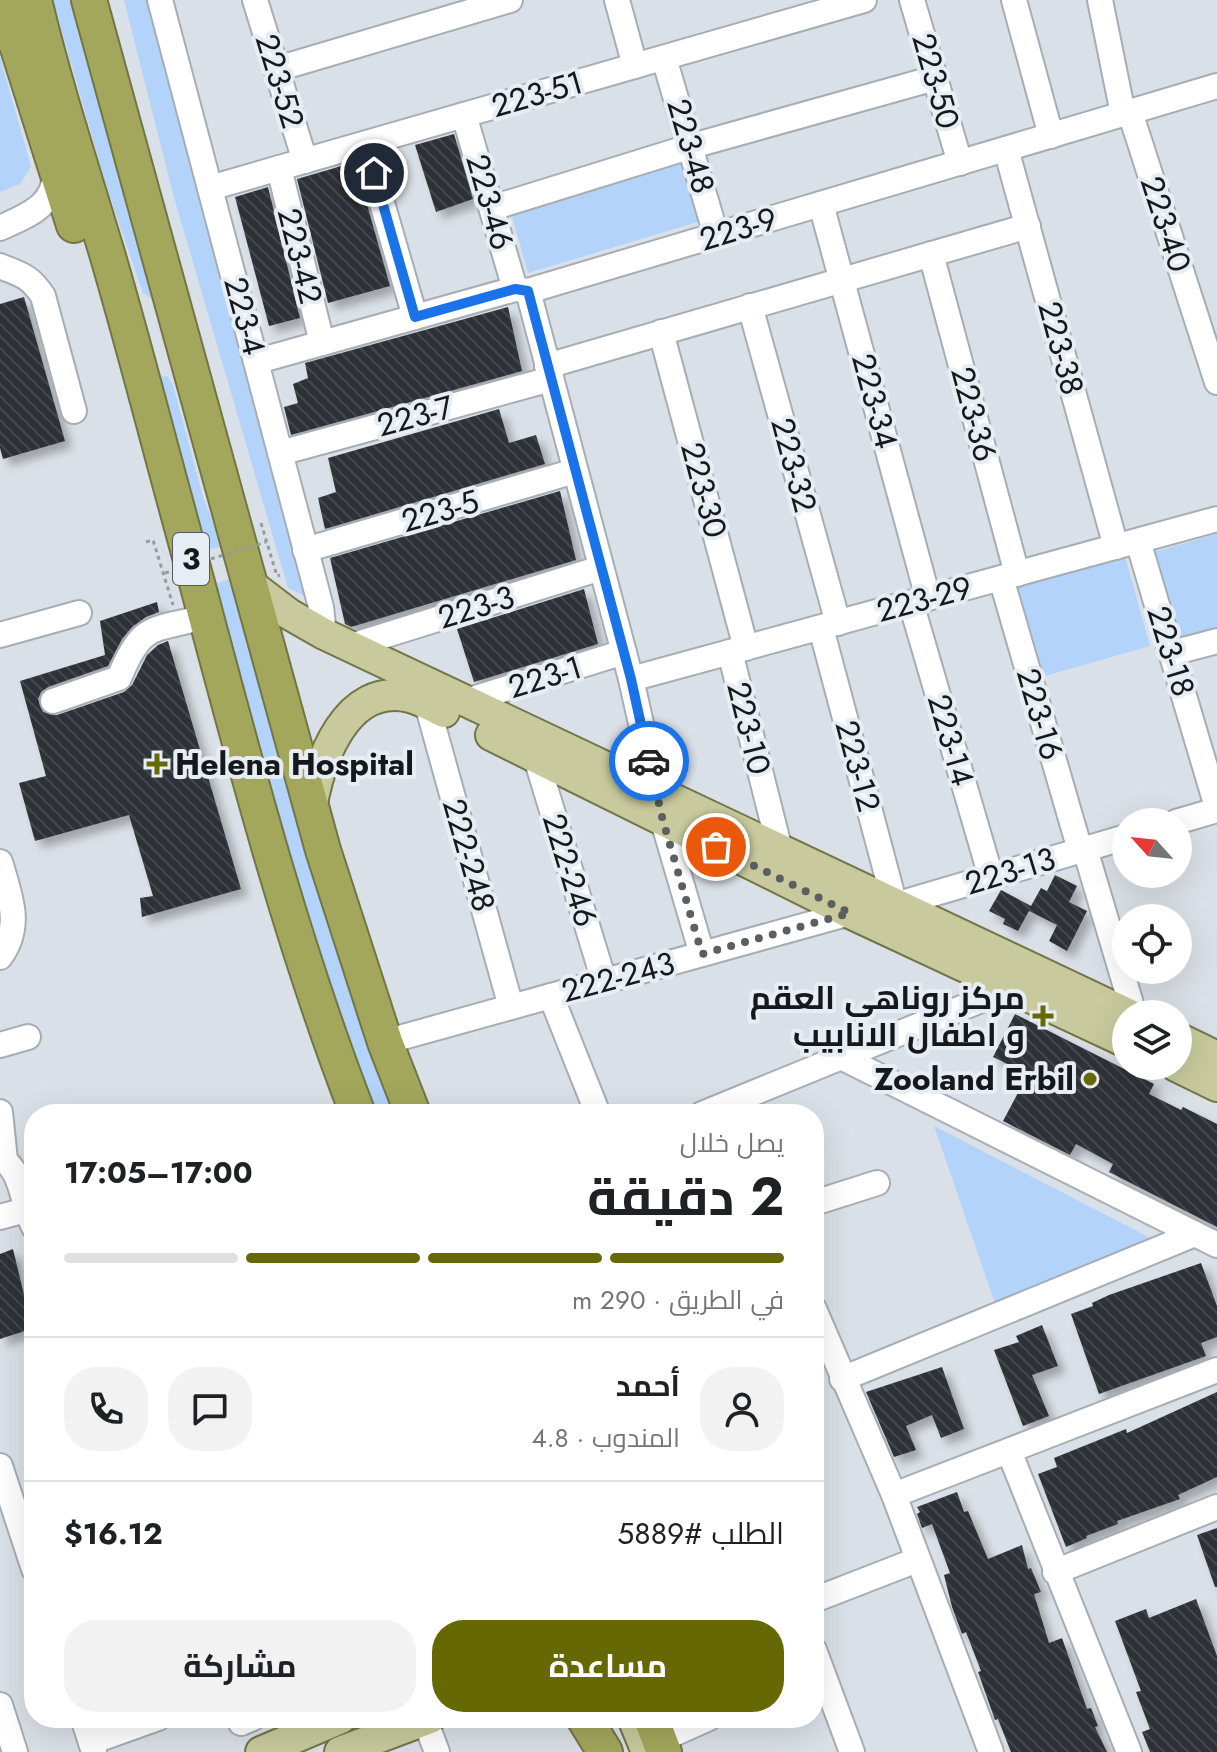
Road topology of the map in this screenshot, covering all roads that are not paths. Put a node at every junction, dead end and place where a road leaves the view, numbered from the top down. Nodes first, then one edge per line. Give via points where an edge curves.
1 (34, 0) edge
2 (89, 0) edge
3 (98, 0) edge
4 (160, 0) edge
5 (255, 0) edge
6 (510, 0) edge
7 (617, 0) edge
8 (864, 0) edge
9 (912, 0) edge
10 (1014, 0) edge
11 (1100, 0) edge
12 (0, 1) edge
13 (103, 48) junction
14 (664, 58) junction
15 (635, 66) junction
16 (277, 69) junction
17 (935, 78) junction
18 (1217, 86) edge
19 (1126, 113) junction
20 (464, 115) junction
21 (1051, 136) junction
22 (365, 144) junction
23 (692, 146) junction
24 (1006, 149) junction
25 (305, 161) junction
26 (960, 163) junction
27 (55, 165) junction
28 (279, 168) junction
29 (210, 188) junction
30 (821, 204) junction
31 (492, 208) junction
32 (28, 215) junction
33 (1028, 226) junction
34 (0, 228) edge
35 (716, 235) junction
36 (80, 244) junction
37 (931, 254) junction
38 (0, 266) edge
39 (843, 279) junction
40 (521, 290) junction
41 (170, 294) junction
42 (750, 306) junction
43 (121, 307) junction
44 (415, 317) junction
45 (661, 332) junction
46 (322, 343) junction
47 (258, 361) junction
48 (549, 372) junction
49 (1217, 382) edge
50 (195, 385) junction
51 (146, 397) junction
52 (74, 411) dead end
53 (280, 453) junction
54 (575, 471) junction
55 (172, 489) junction
56 (1217, 519) edge
57 (1127, 544) junction
58 (305, 550) junction
59 (601, 568) junction
60 (1009, 576) junction
61 (264, 581) junction
62 (920, 600) junction
63 (79, 613) dead end
64 (191, 615) junction
65 (830, 625) junction
66 (324, 634) junction
67 (0, 635) edge
68 (1217, 641) edge
69 (351, 646) junction
70 (738, 650) junction
71 (624, 652) junction
72 (1172, 653) junction
73 (631, 679) junction
74 (53, 701) dead end
75 (466, 701) junction
76 (427, 704) junction
77 (1209, 747) edge
78 (536, 758) junction
79 (655, 791) junction
80 (1217, 808) edge
81 (311, 809) junction
82 (1192, 817) edge
83 (663, 821) junction
84 (1112, 841) edge
85 (780, 850) junction
86 (1083, 850) junction
87 (0, 862) edge
88 (991, 877) junction
89 (850, 913) junction
90 (889, 917) junction
91 (702, 954) junction
92 (0, 957) edge
93 (604, 981) junction
94 (1013, 987) junction
95 (551, 996) junction
96 (1130, 1000) edge
97 (511, 1007) junction
98 (1112, 1008) edge
99 (1112, 1035) edge
100 (28, 1037) dead end
101 (385, 1042) junction
102 (0, 1045) edge
103 (1192, 1045) edge
104 (1217, 1057) edge
105 (843, 1058) junction
106 (1192, 1074) edge
107 (1217, 1086) edge
108 (354, 1104) edge
109 (409, 1104) edge
110 (594, 1104) edge
111 (742, 1104) edge
112 (0, 1112) edge
113 (2, 1159) edge
114 (877, 1183) dead end
115 (24, 1199) edge
116 (824, 1200) edge
117 (0, 1217) edge
118 (24, 1218) edge
119 (1206, 1240) edge
120 (824, 1334) edge
121 (1217, 1370) edge
122 (842, 1379) junction
123 (1009, 1451) junction
124 (0, 1466) edge
125 (894, 1495) junction
126 (1217, 1507) edge
127 (24, 1539) edge
128 (917, 1560) junction
129 (1055, 1572) junction
130 (824, 1596) edge
131 (824, 1681) edge
132 (0, 1705) edge
133 (135, 1728) edge
134 (317, 1728) edge
135 (403, 1728) edge
136 (430, 1728) edge
137 (590, 1728) edge
138 (597, 1728) edge
139 (686, 1728) edge
140 (655, 1741) edge
141 (92, 1747) edge
142 (15, 1752) edge
143 (261, 1752) edge
144 (340, 1752) edge
145 (437, 1752) edge
146 (606, 1752) edge
147 (852, 1752) edge
148 (991, 1752) edge
149 (1129, 1752) edge

1 - 43 highway, 3
2 - 13 highway, 3
3 - 13 highway
4 - 29 street, 223-4
5 - 16 street, 223-52
6 - 16 street
7 - 15 street
8 - 14 street, 223-51
9 - 17 street, 223-50
10 - 21 street
11 - 19 street, 223-40
12 - 27 highway
13 - 41 highway, 3
14 - 15 street, 223-51
14 - 23 street, 223-48
15 - 20 street, 223-51
16 - 25 street, 223-52
17 - 23 street
17 - 26 street, 223-50
18 - 19 street, 223-9
19 - 21 street, 223-9
19 - 49 street, 223-40
20 - 22 street, 223-51
20 - 31 street, 223-46
21 - 24 street, 223-9
22 - 25 street, 223-51
22 - 44 street
23 - 31 street
23 - 35 street, 223-48
24 - 26 street, 223-9
24 - 33 street, 223-38
25 - 28 street, 223-51
26 - 30 street, 223-9
27 - 32 street via 53,191
27 - 36 highway
28 - 29 street, 223-51
28 - 46 street, 223-42
29 - 47 street, 223-4
30 - 35 street, 223-9
30 - 39 street, 223-34
31 - 40 street, 223-46
32 - 34 street
32 - 36 street via 48,216
33 - 37 street, 223-7
33 - 57 street, 223-38
35 - 40 street, 223-9
36 - 55 highway via 132,410
37 - 39 street, 223-7
37 - 60 street, 223-36
38 - 52 street via 20,272 43,296
39 - 42 street, 223-7
39 - 62 street, 223-34
40 - 44 street, 223-9
40 - 48 street, 223-46
41 - 43 highway via 168,312 150,327 131,322
41 - 50 highway, 3
42 - 45 street, 223-7
42 - 65 street, 223-32
43 - 51 highway, 3
44 - 46 street, 223-9
45 - 48 street, 223-7
45 - 70 street, 223-30
46 - 47 street, 223-9
47 - 53 street, 223-4
48 - 53 street, 223-7
48 - 54 street, 223-46
50 - 51 highway via 170,368 148,383
50 - 61 highway, 3
51 - 55 highway, 3
53 - 58 street, 223-4
54 - 58 street, 223-5
54 - 59 street, 223-46
55 - 64 highway, 3
56 - 57 street, 223-29
57 - 60 street, 223-29
57 - 72 street, 223-18
58 - 66 street, 223-4
59 - 69 street, 223-3
59 - 71 street, 223-46
60 - 62 street, 223-29
60 - 86 street, 223-16
61 - 66 main road via 289,614
61 - 81 highway, 3
62 - 65 street, 223-29
62 - 88 street, 223-14
63 - 67 street
64 - 74 street via 140,638 119,678 111,683
64 - 108 highway, 3
65 - 70 street, 223-29
65 - 90 street, 223-12
66 - 69 main road
68 - 72 street
69 - 75 main road
70 - 73 street, 223-29
70 - 85 street, 223-10
71 - 73 street, 223-46
71 - 75 street, 223-1
72 - 77 street, 223-18
73 - 79 street, 223-46
75 - 79 main road
76 - 78 main road
76 - 81 main road via 385,696 346,719 325,758
76 - 97 street, 222-248
77 - 80 street, 223-18
78 - 83 main road
78 - 93 street, 222-246
79 - 83 street, 223-46
79 - 85 main road
80 - 82 street
81 - 101 highway, 3
83 - 89 main road
83 - 91 street, 223-46
84 - 86 street, 223-13
85 - 90 main road
86 - 88 street, 223-13
86 - 96 street, 223-16
87 - 92 street via 15,911 12,938
88 - 90 street, 223-13
89 - 90 main road
89 - 91 street, 222-243
90 - 94 main road
90 - 98 main road
91 - 93 street, 222-243
93 - 95 street, 222-243
94 - 99 main road
94 - 105 street
95 - 97 street, 222-243
95 - 110 street
97 - 101 street, 222-243
100 - 102 street
101 - 109 highway, 3
103 - 104 main road
105 - 111 street
105 - 119 street
106 - 107 main road
112 - 113 street
113 - 115 street via 15,1170
114 - 116 street
117 - 118 street
119 - 122 street
120 - 122 street
121 - 123 street
122 - 125 street
123 - 125 street
123 - 129 street
124 - 127 street
125 - 128 street
126 - 129 street
128 - 130 street
128 - 148 street
129 - 149 street
131 - 147 street
132 - 142 street
133 - 141 street
134 - 143 main road
135 - 144 main road
136 - 145 street
137 - 146 highway
138 - 146 highway
139 - 140 street

